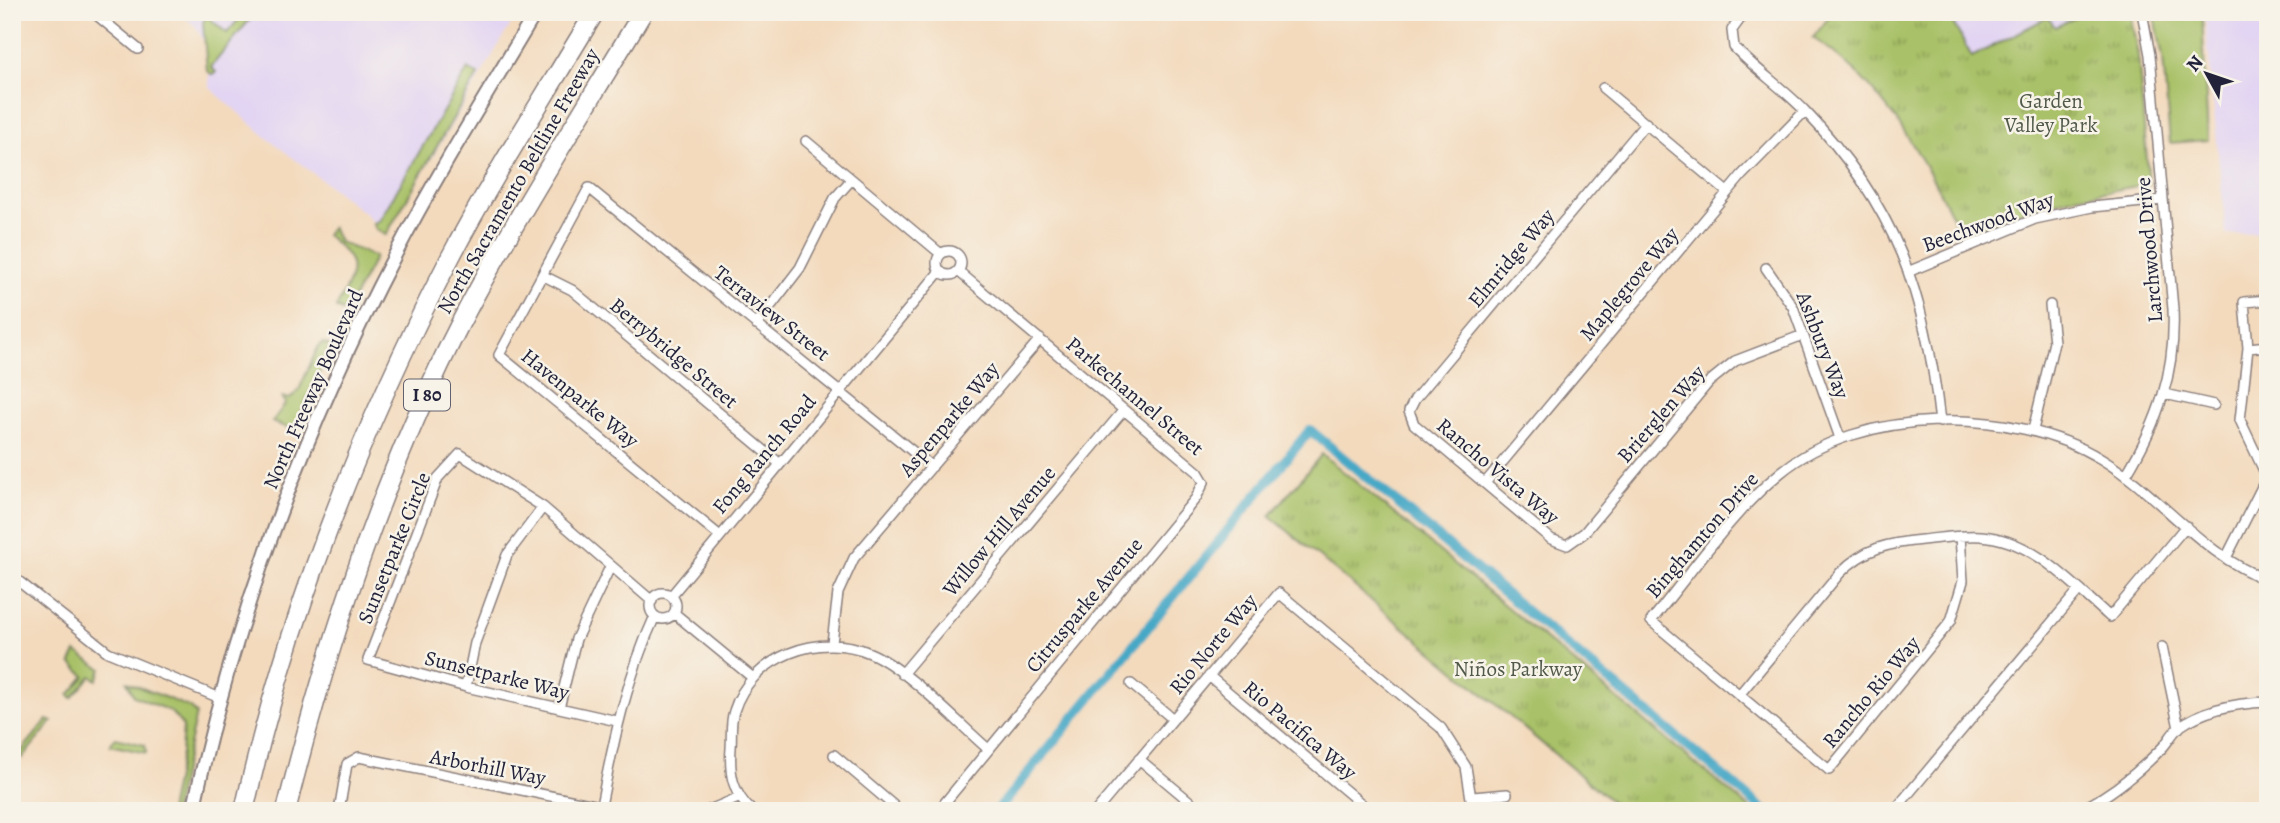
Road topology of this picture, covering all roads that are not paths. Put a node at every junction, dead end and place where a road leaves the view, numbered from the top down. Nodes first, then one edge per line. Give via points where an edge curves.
1 (93, 12) edge
2 (536, 12) edge
3 (595, 12) edge
4 (643, 12) edge
5 (1745, 12) edge
6 (2142, 12) edge
7 (138, 49) dead end
8 (1603, 88) dead end
9 (1805, 111) junction
10 (1646, 123) junction
11 (806, 141) dead end
12 (851, 180) junction
13 (589, 188) joint
14 (1727, 192) junction
15 (2163, 200) junction
16 (941, 254) junction
17 (1766, 268) dead end
18 (940, 271) junction
19 (958, 271) junction
20 (1910, 271) junction
21 (542, 275) junction
22 (2268, 300) edge
23 (2050, 305) dead end
24 (756, 325) junction
25 (1803, 335) junction
26 (1040, 340) junction
27 (2268, 346) edge
28 (2248, 348) junction
29 (840, 389) junction
30 (2165, 394) junction
31 (2214, 405) dead end
32 (1124, 411) junction
33 (1410, 417) joint
34 (1940, 422) junction
35 (2033, 430) junction
36 (1840, 438) junction
37 (779, 463) junction
38 (932, 467) junction
39 (2126, 475) junction
40 (1204, 482) joint
41 (1485, 483) junction
42 (543, 507) junction
43 (2186, 526) junction
44 (720, 536) junction
45 (1960, 536) junction
46 (1567, 545) joint
47 (2226, 558) junction
48 (610, 567) junction
49 (12, 576) edge
50 (2268, 580) edge
51 (2078, 590) junction
52 (671, 596) junction
53 (652, 601) junction
54 (674, 613) junction
55 (655, 616) junction
56 (1651, 621) joint
57 (832, 643) junction
58 (2162, 647) dead end
59 (368, 660) joint
60 (902, 674) junction
61 (1209, 676) junction
62 (753, 678) junction
63 (1131, 684) dead end
64 (466, 687) junction
65 (1739, 695) junction
66 (220, 698) junction
67 (2268, 702) edge
68 (559, 708) junction
69 (1173, 719) junction
70 (617, 721) junction
71 (2179, 728) junction
72 (987, 748) junction
73 (834, 755) dead end
74 (1139, 760) junction
75 (1507, 794) dead end
76 (1473, 797) junction
77 (738, 798) junction
78 (600, 809) edge
79 (193, 811) edge
80 (244, 811) edge
81 (286, 811) edge
82 (339, 811) edge
83 (624, 811) edge
84 (707, 811) edge
85 (752, 811) edge
86 (900, 811) edge
87 (938, 811) edge
88 (1096, 811) edge
89 (1200, 811) edge
90 (1360, 811) edge
91 (1473, 811) edge
92 (1894, 811) edge
93 (2079, 811) edge

1 - 7 street
2 - 66 street, North Freeway Boulevard via 431,190 352,341 272,533
3 - 80 highway, North Sacramento Beltline Freeway / I 80 via 451,256 391,377 338,502 293,629
4 - 81 highway, North Sacramento Beltline Freeway / I 80 via 523,209 463,319 404,445 354,574 312,706
5 - 9 street via 1732,30 1734,47
6 - 15 street, Larchwood Drive
8 - 10 street
9 - 14 street, Maplegrove Way
9 - 20 street via 1887,220
10 - 14 street
10 - 33 street, Elmridge Way via 1415,399
11 - 12 street
12 - 16 street
12 - 24 street via 835,198 800,268
13 - 21 street, Havenparke Way
13 - 24 street, Terraview Street
14 - 41 street, Maplegrove Way
15 - 20 street, Beechwood Way via 2092,206 2035,219
15 - 30 street, Larchwood Drive via 2174,328
16 - 18 street via 937,260
16 - 19 street via 956,253 961,264
17 - 25 street, Ashbury Way via 1785,292
18 - 19 street via 947,275
18 - 29 street, Fong Ranch Road
19 - 26 street
20 - 34 street via 1928,335
21 - 37 street, Berrybridge Street via 572,290
21 - 44 street, Havenparke Way via 499,355
22 - 28 street via 2244,302
23 - 35 street via 2053,350
24 - 29 street, Terraview Street
25 - 36 street, Ashbury Way
25 - 46 street, Brierglen Way via 1753,352 1709,382 1579,538
26 - 32 street, Parkechannel Street
26 - 38 street, Aspenparke Way
27 - 28 street
28 - 47 street via 2240,420 2267,477
29 - 37 street, Fong Ranch Road
29 - 38 street, Terraview Street
30 - 31 street
30 - 39 street, Larchwood Drive via 2147,440
32 - 40 street, Parkechannel Street
32 - 60 street, Willow Hill Avenue
33 - 41 street, Rancho Vista Way
34 - 35 street, Binghamton Drive via 1979,421
34 - 36 street, Binghamton Drive
35 - 39 street, Binghamton Drive via 2077,446
36 - 56 street, Binghamton Drive via 1799,458 1765,486
37 - 44 street, Fong Ranch Road
38 - 57 street, Aspenparke Way via 854,558 838,593
39 - 43 street, Binghamton Drive
40 - 72 street, Citrusparke Avenue via 1196,498
41 - 46 street, Rancho Vista Way via 1555,542
42 - 48 street
42 - 59 street, Sunsetparke Circle via 460,454 438,478
42 - 64 street via 507,555 475,643
43 - 47 street, Binghamton Drive
43 - 51 street via 2110,617
44 - 52 street, Fong Ranch Road
45 - 51 street via 1997,538 2025,548
45 - 65 street via 1882,545 1856,558
45 - 65 street, Rancho Rio Way via 1963,581 1951,621 1829,770
47 - 50 street, Binghamton Drive
48 - 53 street
48 - 68 street via 576,639
49 - 66 street via 108,652
51 - 92 street
52 - 53 street via 658,595
52 - 54 street via 676,603
53 - 55 street
54 - 55 street via 663,619
54 - 62 street
55 - 70 street via 634,661
56 - 65 street, Rancho Rio Way
57 - 60 street via 871,653
57 - 62 street via 793,649
58 - 71 street
59 - 64 street, Sunsetparke Way
60 - 72 street
61 - 69 street, Rio Norte Way
61 - 76 street, Rio Norte Way via 1279,593 1441,728 1466,767
61 - 90 street, Rio Pacifica Way via 1364,806
62 - 77 street via 734,711 730,765
63 - 69 street
64 - 68 street, Sunsetparke Way
66 - 79 street, North Freeway Boulevard
67 - 71 street via 2207,712
68 - 70 street, Sunsetparke Way
69 - 74 street, Rio Norte Way
70 - 78 street
71 - 93 street via 2110,795
72 - 87 street, Citrusparke Avenue
73 - 86 street
74 - 88 street, Rio Norte Way
74 - 89 street
75 - 76 street
76 - 91 street
77 - 84 street
77 - 85 street
78 - 82 street, Arborhill Way via 359,757 347,764
78 - 83 street, Arborhill Way

